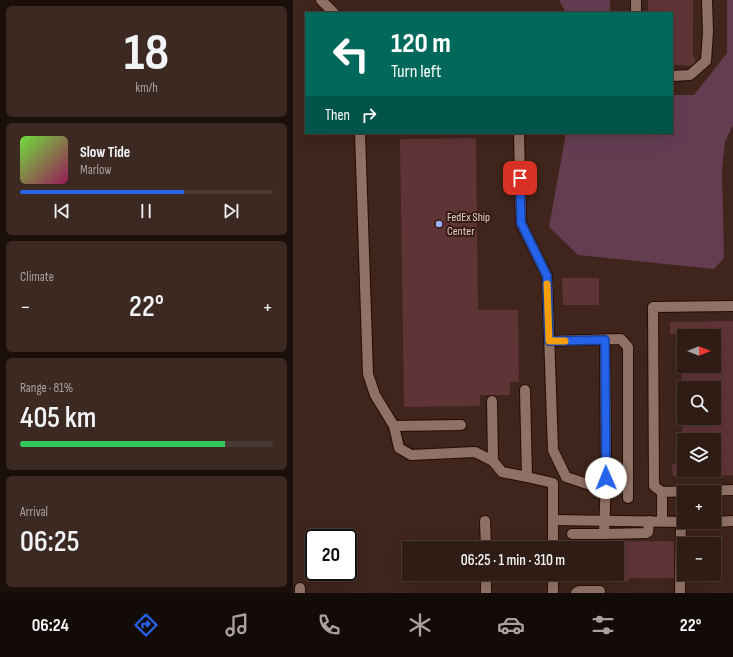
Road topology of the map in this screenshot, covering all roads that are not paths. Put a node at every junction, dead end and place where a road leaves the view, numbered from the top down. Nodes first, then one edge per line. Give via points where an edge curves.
1 (321, 0) edge
2 (636, 0) edge
3 (707, 0) edge
4 (332, 12) edge
5 (636, 12) edge
6 (673, 76) edge
7 (360, 134) edge
8 (519, 134) edge
9 (733, 306) edge
10 (605, 340) junction
11 (549, 341) junction
12 (525, 390) dead end
13 (492, 401) dead end
14 (461, 425) dead end
15 (394, 426) junction
16 (493, 461) junction
17 (527, 477) junction
18 (606, 490) junction
19 (733, 490) edge
20 (662, 492) junction
21 (628, 498) dead end
22 (553, 520) junction
23 (485, 521) dead end
24 (605, 521) junction
25 (649, 521) junction
26 (662, 521) junction
27 (733, 521) edge
28 (677, 522) edge
29 (721, 522) edge
30 (683, 529) edge
31 (573, 534) dead end
32 (605, 534) junction
33 (486, 541) edge
34 (553, 541) edge
35 (486, 581) edge
36 (553, 581) edge
37 (600, 591) dead end
38 (486, 593) edge
39 (553, 593) edge
40 (576, 593) edge
41 (680, 593) edge

1 - 4 street
2 - 5 street
3 - 6 street via 706,60 690,75
7 - 15 street via 368,374 375,395
8 - 11 street via 521,223 547,276
9 - 20 street via 653,307 654,486
10 - 11 street
10 - 18 street
10 - 21 street via 621,339 628,347
11 - 18 street via 553,450 566,477
12 - 17 street
13 - 16 street
14 - 15 street
15 - 16 street via 399,448 411,455 475,452
16 - 17 street via 503,472
17 - 22 street via 553,483
18 - 24 street
19 - 20 street
20 - 26 street
22 - 24 street
22 - 34 street
23 - 33 street
24 - 25 street
24 - 32 street
25 - 26 street
25 - 32 street via 646,533
26 - 28 street
27 - 29 street
30 - 41 street
31 - 32 street
35 - 38 street
36 - 39 street
37 - 40 street

